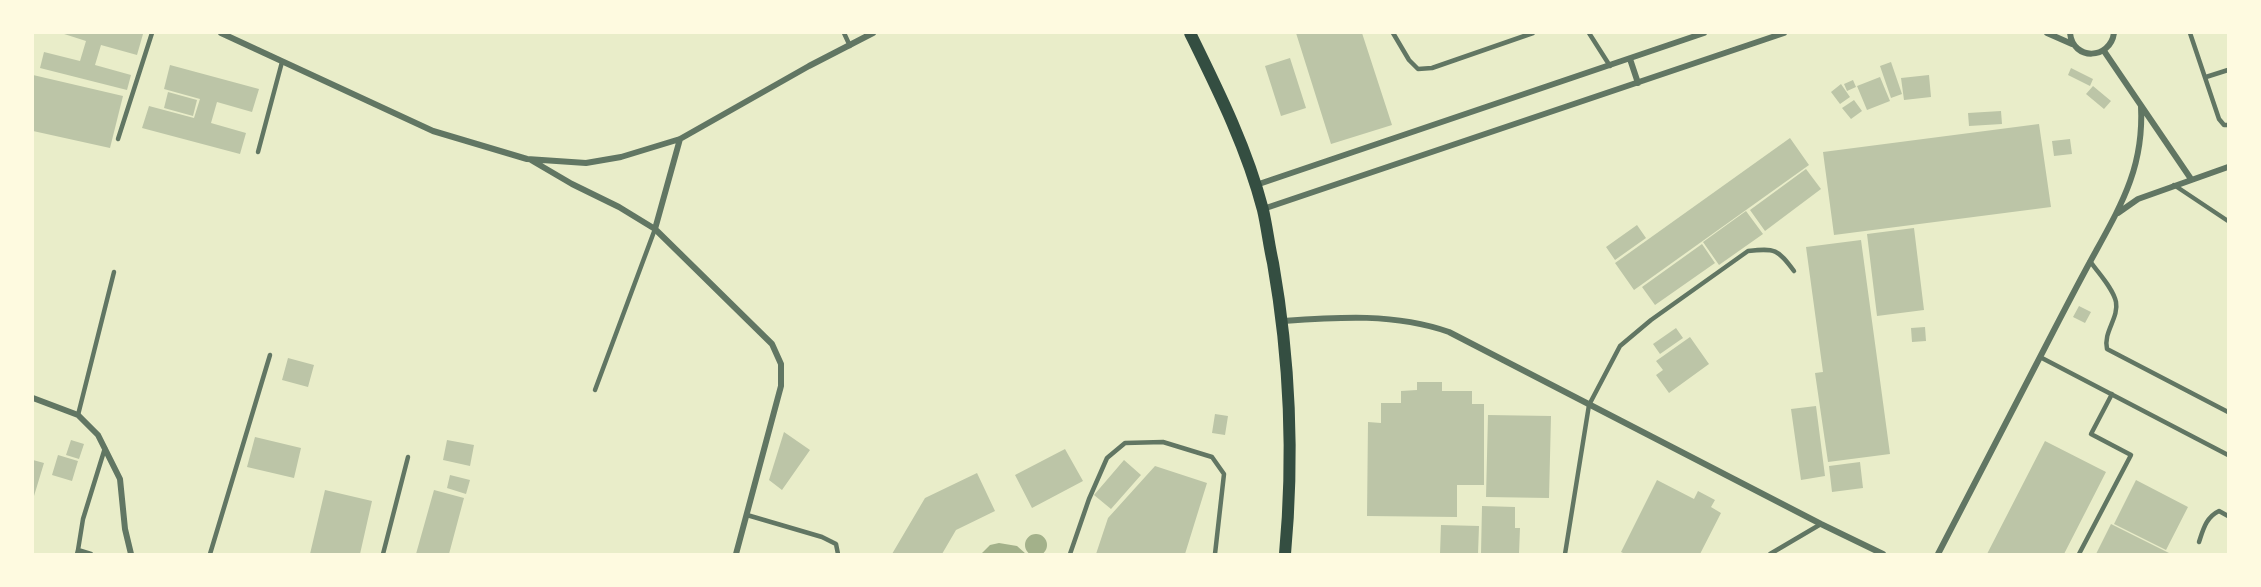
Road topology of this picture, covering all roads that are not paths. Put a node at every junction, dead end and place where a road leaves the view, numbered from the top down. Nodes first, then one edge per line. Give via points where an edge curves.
1 (152, 33) edge
2 (221, 33) edge
3 (844, 33) edge
4 (873, 33) edge
5 (1190, 33) edge
6 (1394, 33) edge
7 (1533, 33) edge
8 (1589, 33) edge
9 (1704, 33) edge
10 (1784, 33) edge
11 (2047, 33) edge
12 (2070, 33) edge
13 (2114, 33) edge
14 (2190, 33) edge
15 (2072, 44) junction
16 (850, 46) junction
17 (2104, 51) junction
18 (1630, 59) junction
19 (282, 62) junction
20 (1610, 66) junction
21 (2228, 70) edge
22 (2206, 77) junction
23 (1638, 83) junction
24 (2141, 106) junction
25 (2228, 125) edge
26 (118, 139) dead end
27 (680, 139) junction
28 (258, 152) dead end
29 (527, 159) junction
30 (2228, 167) edge
31 (2191, 179) junction
32 (1254, 185) junction
33 (2174, 185) junction
34 (1263, 210) junction
35 (2118, 214) junction
36 (2228, 222) edge
37 (656, 230) junction
38 (2090, 261) junction
39 (1794, 271) dead end
40 (114, 272) dead end
41 (1283, 321) junction
42 (270, 355) dead end
43 (2040, 357) junction
44 (595, 390) dead end
45 (2112, 394) junction
46 (33, 398) edge
47 (1589, 405) junction
48 (2228, 412) edge
49 (78, 415) junction
50 (105, 448) junction
51 (2228, 455) edge
52 (408, 457) dead end
53 (747, 515) junction
54 (2228, 516) edge
55 (1821, 524) junction
56 (2199, 542) dead end
57 (77, 552) edge
58 (91, 554) edge
59 (131, 554) edge
60 (210, 554) edge
61 (383, 554) edge
62 (736, 554) edge
63 (838, 554) edge
64 (1070, 554) edge
65 (1215, 554) edge
66 (1285, 554) edge
67 (1564, 554) edge
68 (1770, 554) edge
69 (1883, 554) edge
70 (1938, 554) edge
71 (2079, 554) edge

1 - 26 lane
2 - 19 street
3 - 16 lane
4 - 16 street
5 - 32 main road via 1241,144
6 - 7 lane via 1418,69 1432,68
8 - 20 lane
9 - 18 street
10 - 23 street
11 - 15 street
12 - 15 street
13 - 17 street
14 - 22 lane
15 - 17 street via 2088,54
16 - 27 street
17 - 24 street
18 - 20 street
18 - 23 street
19 - 28 lane
19 - 29 street via 433,131
20 - 32 street
21 - 22 lane
22 - 25 lane via 2219,119
23 - 34 street
24 - 31 street
24 - 35 street via 2136,164
27 - 29 street via 586,163
27 - 37 street
29 - 37 street
30 - 31 street
31 - 33 street
32 - 34 main road
33 - 35 street via 2138,199
33 - 36 lane
34 - 41 main road
35 - 38 street
37 - 44 lane
37 - 53 street via 772,344 781,364 781,386
38 - 43 street
38 - 48 lane via 2116,303 2107,349
39 - 47 lane via 1782,254 1766,249 1748,252 1620,345
40 - 49 lane
41 - 47 street via 1367,318 1429,325
41 - 66 main road via 1291,424
42 - 60 lane
43 - 45 lane
43 - 70 street
45 - 51 lane
45 - 71 lane via 2091,434 2131,455
46 - 49 street
47 - 55 street
47 - 67 lane
49 - 50 street
50 - 57 lane
50 - 59 street via 120,479
52 - 61 lane
53 - 62 street
53 - 63 lane via 825,538 836,544
54 - 56 lane via 2219,511 2214,514
55 - 68 lane
55 - 69 street
57 - 58 lane
64 - 65 lane via 1107,458 1125,443 1163,442 1212,457 1224,474

